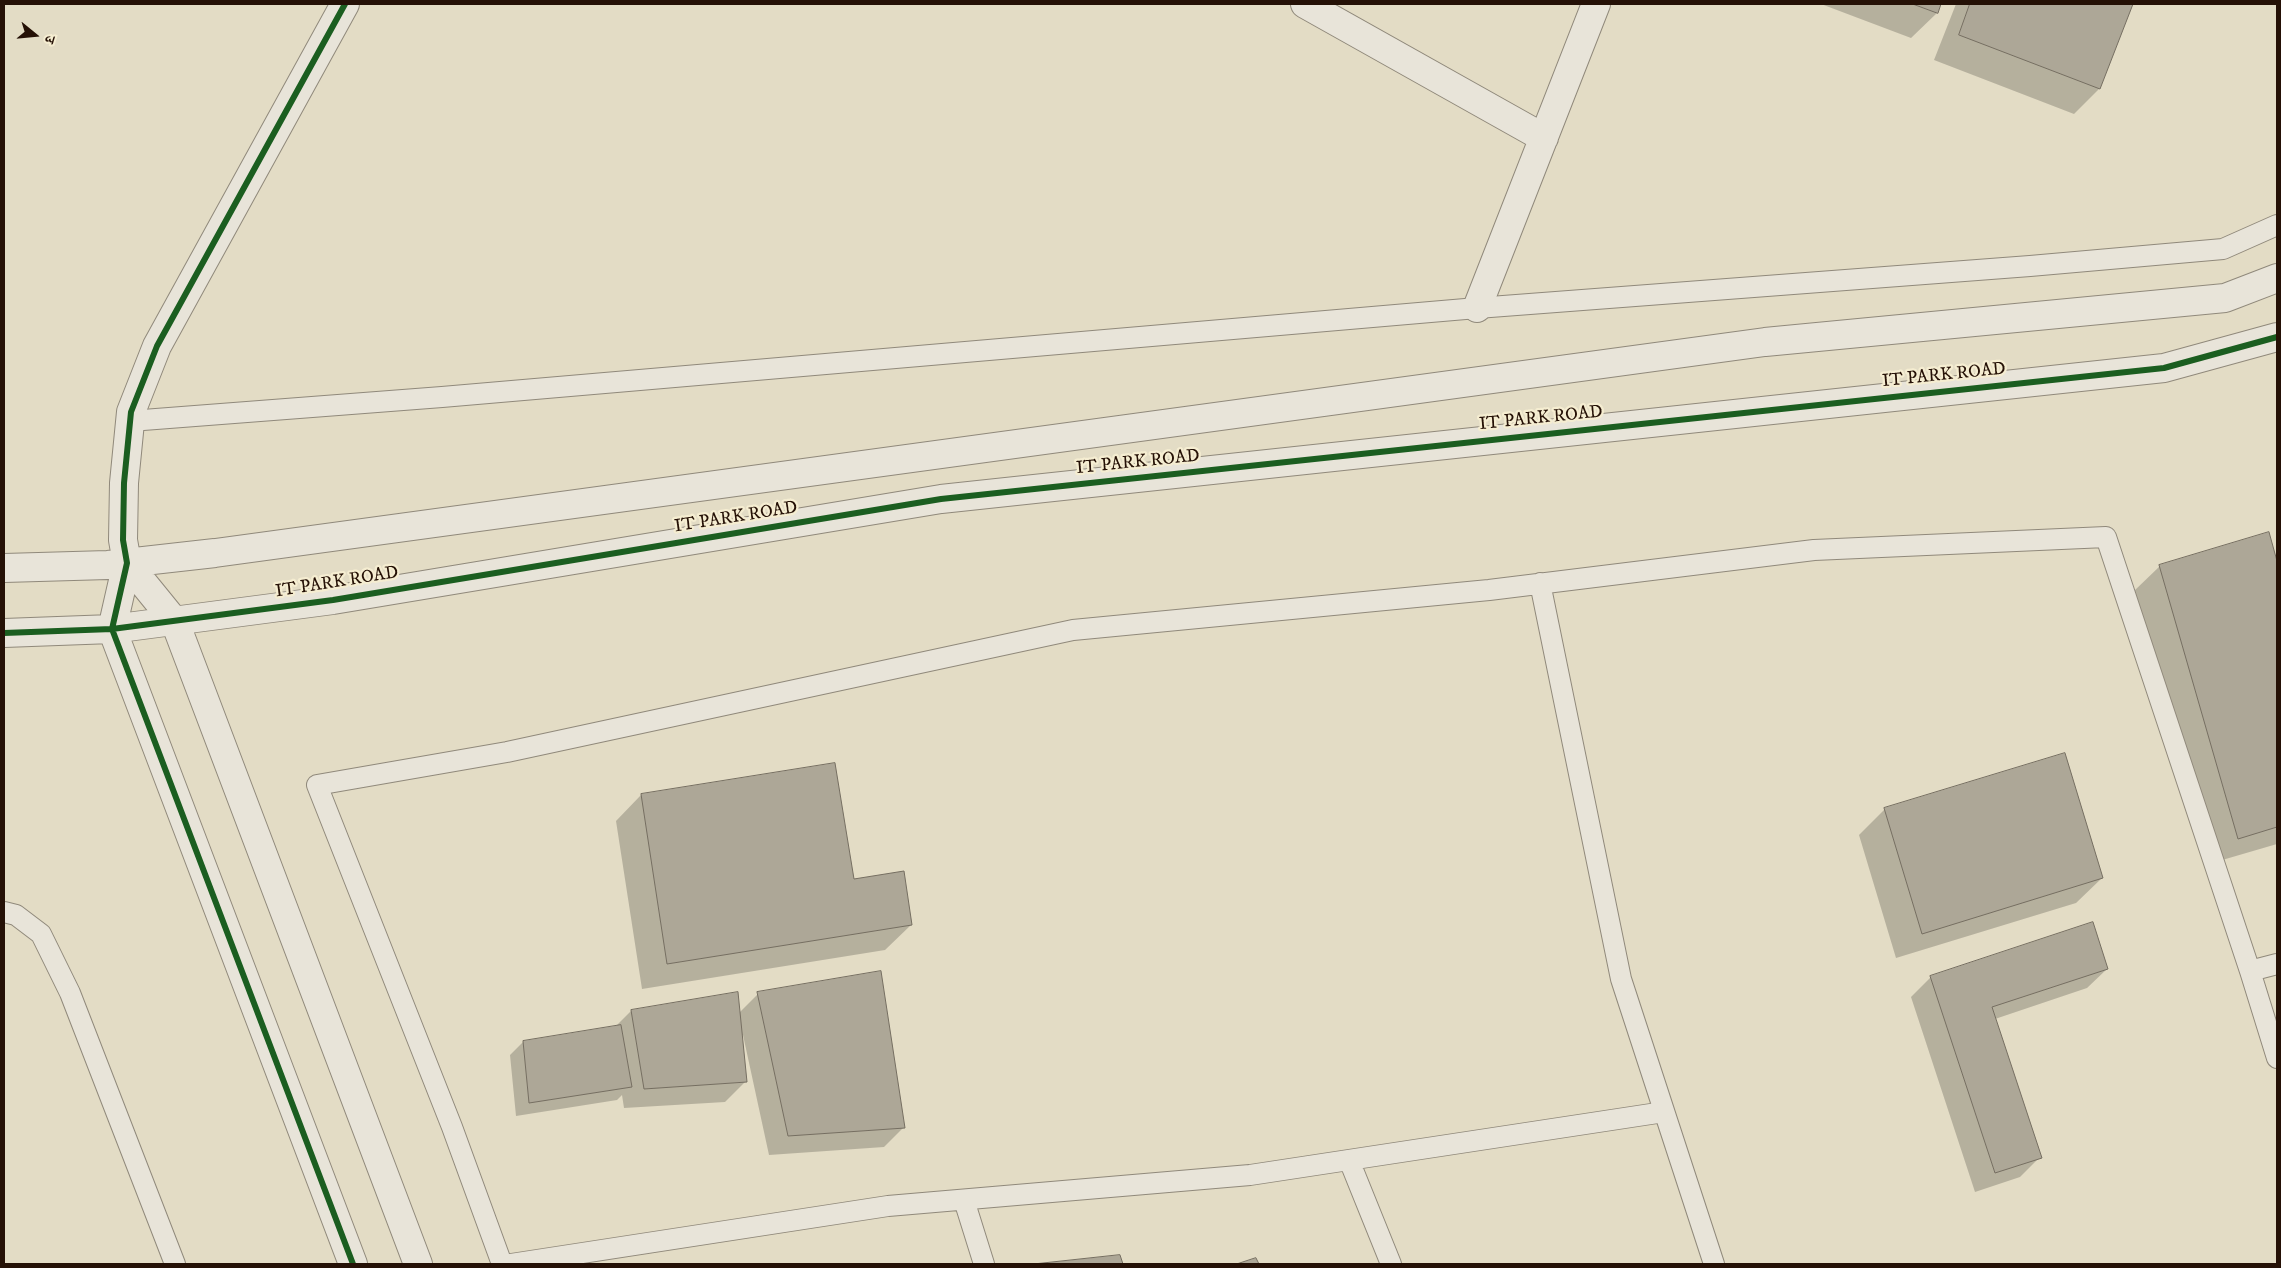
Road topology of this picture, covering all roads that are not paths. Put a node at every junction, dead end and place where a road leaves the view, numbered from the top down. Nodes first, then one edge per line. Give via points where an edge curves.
1 (345, 4) edge
2 (1305, 4) edge
3 (1596, 4) edge
4 (1544, 138) junction
5 (2277, 225) edge
6 (2277, 278) edge
7 (1478, 308) junction
8 (2277, 337) edge
9 (130, 421) junction
10 (127, 563) junction
11 (4, 568) edge
12 (1540, 584) junction
13 (175, 622) junction
14 (112, 629) junction
15 (4, 633) edge
16 (4, 912) edge
17 (2277, 964) edge
18 (2250, 971) junction
19 (2277, 1058) edge
20 (1664, 1112) junction
21 (1348, 1160) junction
22 (964, 1200) junction
23 (175, 1264) edge
24 (353, 1264) edge
25 (418, 1264) edge
26 (502, 1264) edge
27 (511, 1264) edge
28 (984, 1264) edge
29 (1391, 1264) edge
30 (1714, 1264) edge

1 - 9 street via 157,346
2 - 4 street
3 - 4 street
4 - 7 street
5 - 7 lane via 2224,249
6 - 10 street, IT PARK ROAD via 2225,298 1765,342
7 - 9 lane
8 - 13 street, IT PARK ROAD via 2164,368 941,499 334,600
9 - 10 street via 124,483 123,540
10 - 11 street, IT PARK ROAD
10 - 13 street
10 - 14 street
12 - 18 lane via 1814,550 2106,537
12 - 20 lane via 1621,979
12 - 26 lane via 1072,630 507,752 317,785 452,1127
13 - 14 street, IT PARK ROAD
13 - 25 street
14 - 15 street, IT PARK ROAD
14 - 24 street
16 - 23 lane via 16,915 41,934 70,993
17 - 18 lane
18 - 19 lane
20 - 21 lane
20 - 30 lane
21 - 22 lane via 1250,1175
21 - 29 lane
22 - 27 lane via 888,1206
22 - 28 lane

